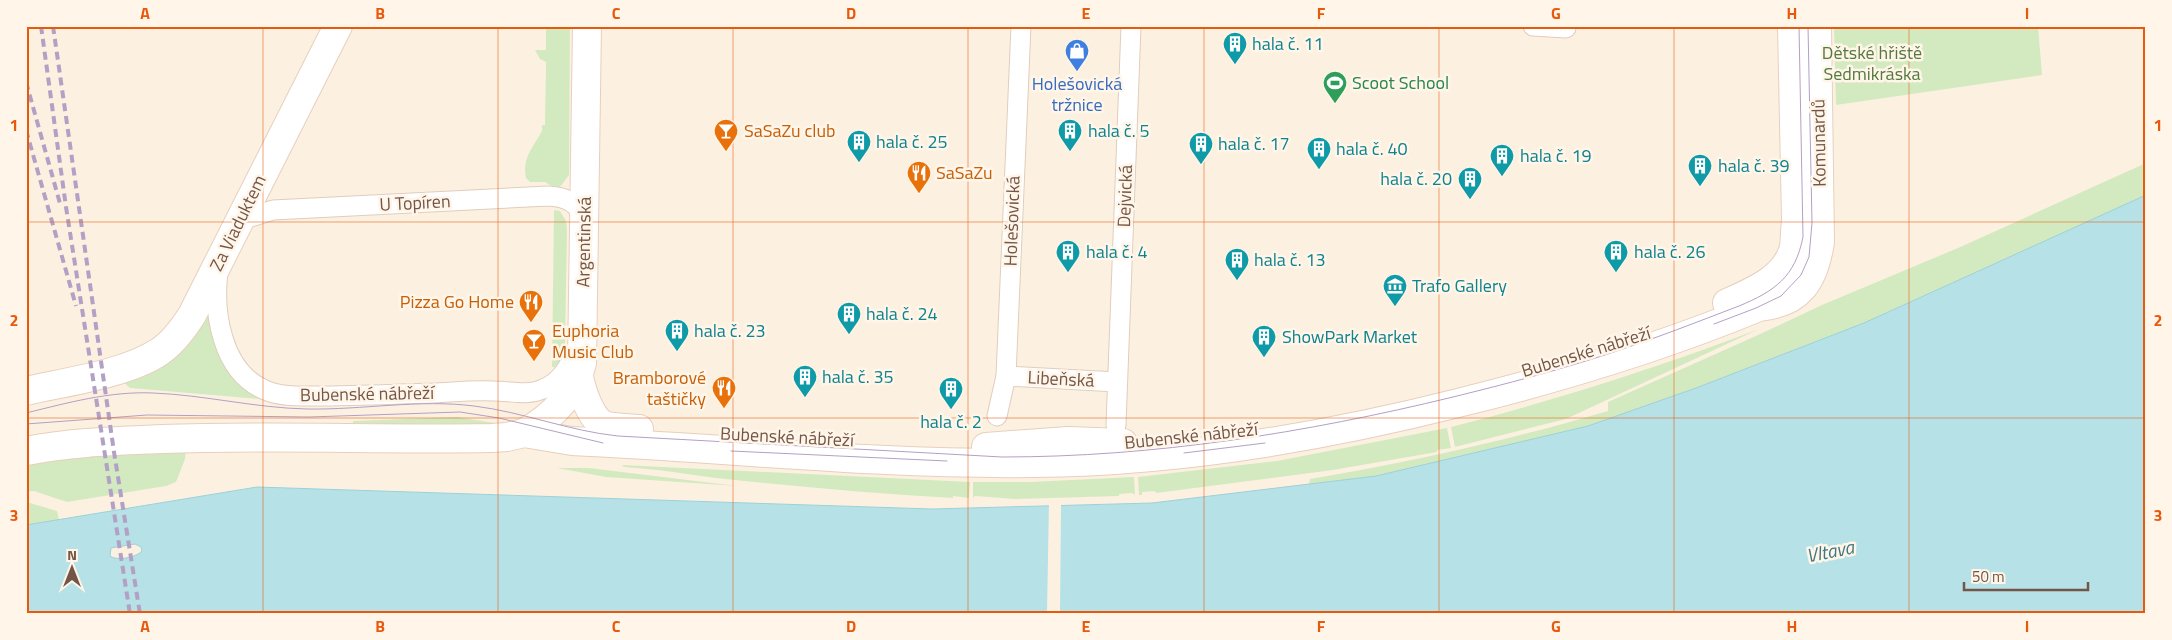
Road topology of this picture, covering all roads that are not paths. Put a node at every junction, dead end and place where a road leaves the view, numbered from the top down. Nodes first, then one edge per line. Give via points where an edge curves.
1 (338, 26) edge
2 (587, 26) edge
3 (1021, 26) edge
4 (1131, 26) edge
5 (1533, 26) edge
6 (1792, 26) edge
7 (1816, 26) edge
8 (1566, 28) dead end
9 (584, 219) junction
10 (238, 222) junction
11 (1805, 254) junction
12 (219, 263) junction
13 (583, 334) junction
14 (579, 376) junction
15 (1006, 376) junction
16 (1117, 382) junction
17 (26, 390) edge
18 (997, 416) dead end
19 (1116, 425) dead end
20 (524, 433) junction
21 (26, 434) edge
22 (280, 436) junction
23 (26, 451) edge

1 - 10 street, Za Viaduktem
2 - 9 street, Argentinská
3 - 15 street, Holešovická
4 - 16 street, Dejvická
5 - 8 street
6 - 11 street, Komunardů via 1796,220
7 - 11 street, Komunardů via 1820,242
9 - 10 street, U Topíren via 571,201 548,196 273,210
9 - 13 street, Argentinská
10 - 12 street, Za Viaduktem
11 - 14 street, Bubenské nábřeží via 1759,288 1613,347 1399,402 1235,433 1117,444 1068,441 997,447 607,426 598,421 584,395
11 - 20 street, Bubenské nábřeží via 1813,273 1796,294 1776,305 1759,307 1661,344 1515,390 1374,423 1216,450 1036,464 572,442
12 - 13 street, Bubenské nábřeží via 216,300 225,345 238,369 253,384 274,393 331,396 532,392 551,386 558,380
12 - 17 street, Za Viaduktem via 192,315 166,347 144,360
13 - 14 street, Argentinská
14 - 20 street, Argentinská via 565,401
15 - 16 street, Libeňská
15 - 18 street, Holešovická
16 - 19 street, Dejvická
20 - 22 street via 507,437 454,439
21 - 22 street via 136,425
22 - 23 street via 84,442

